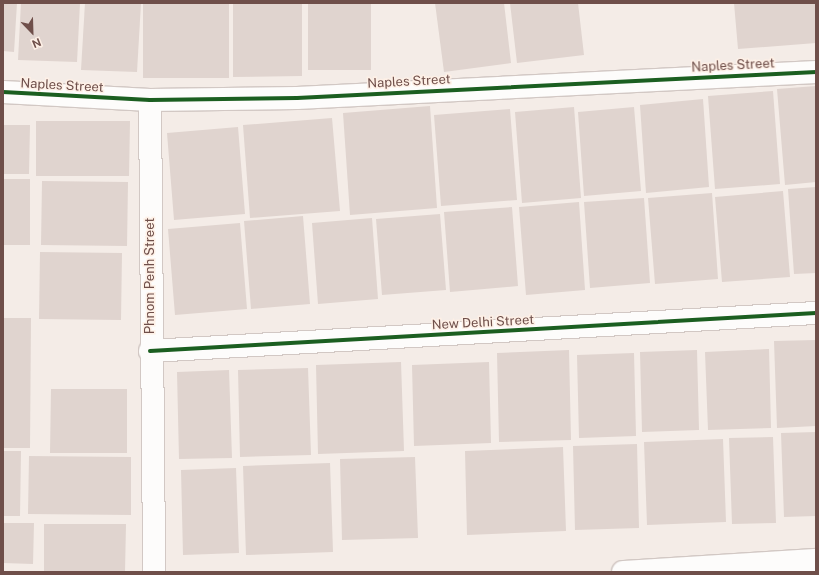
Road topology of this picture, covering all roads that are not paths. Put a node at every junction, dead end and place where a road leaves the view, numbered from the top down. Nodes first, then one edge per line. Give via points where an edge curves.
1 (816, 72) edge
2 (3, 92) edge
3 (150, 100) junction
4 (816, 313) edge
5 (150, 352) junction
6 (816, 560) edge
7 (154, 572) edge
8 (623, 572) edge

1 - 3 street, Naples Street via 297,98
2 - 3 street, Naples Street
3 - 5 street, Phnom Penh Street
4 - 5 street, New Delhi Street
5 - 7 street, Phnom Penh Street
6 - 8 street

